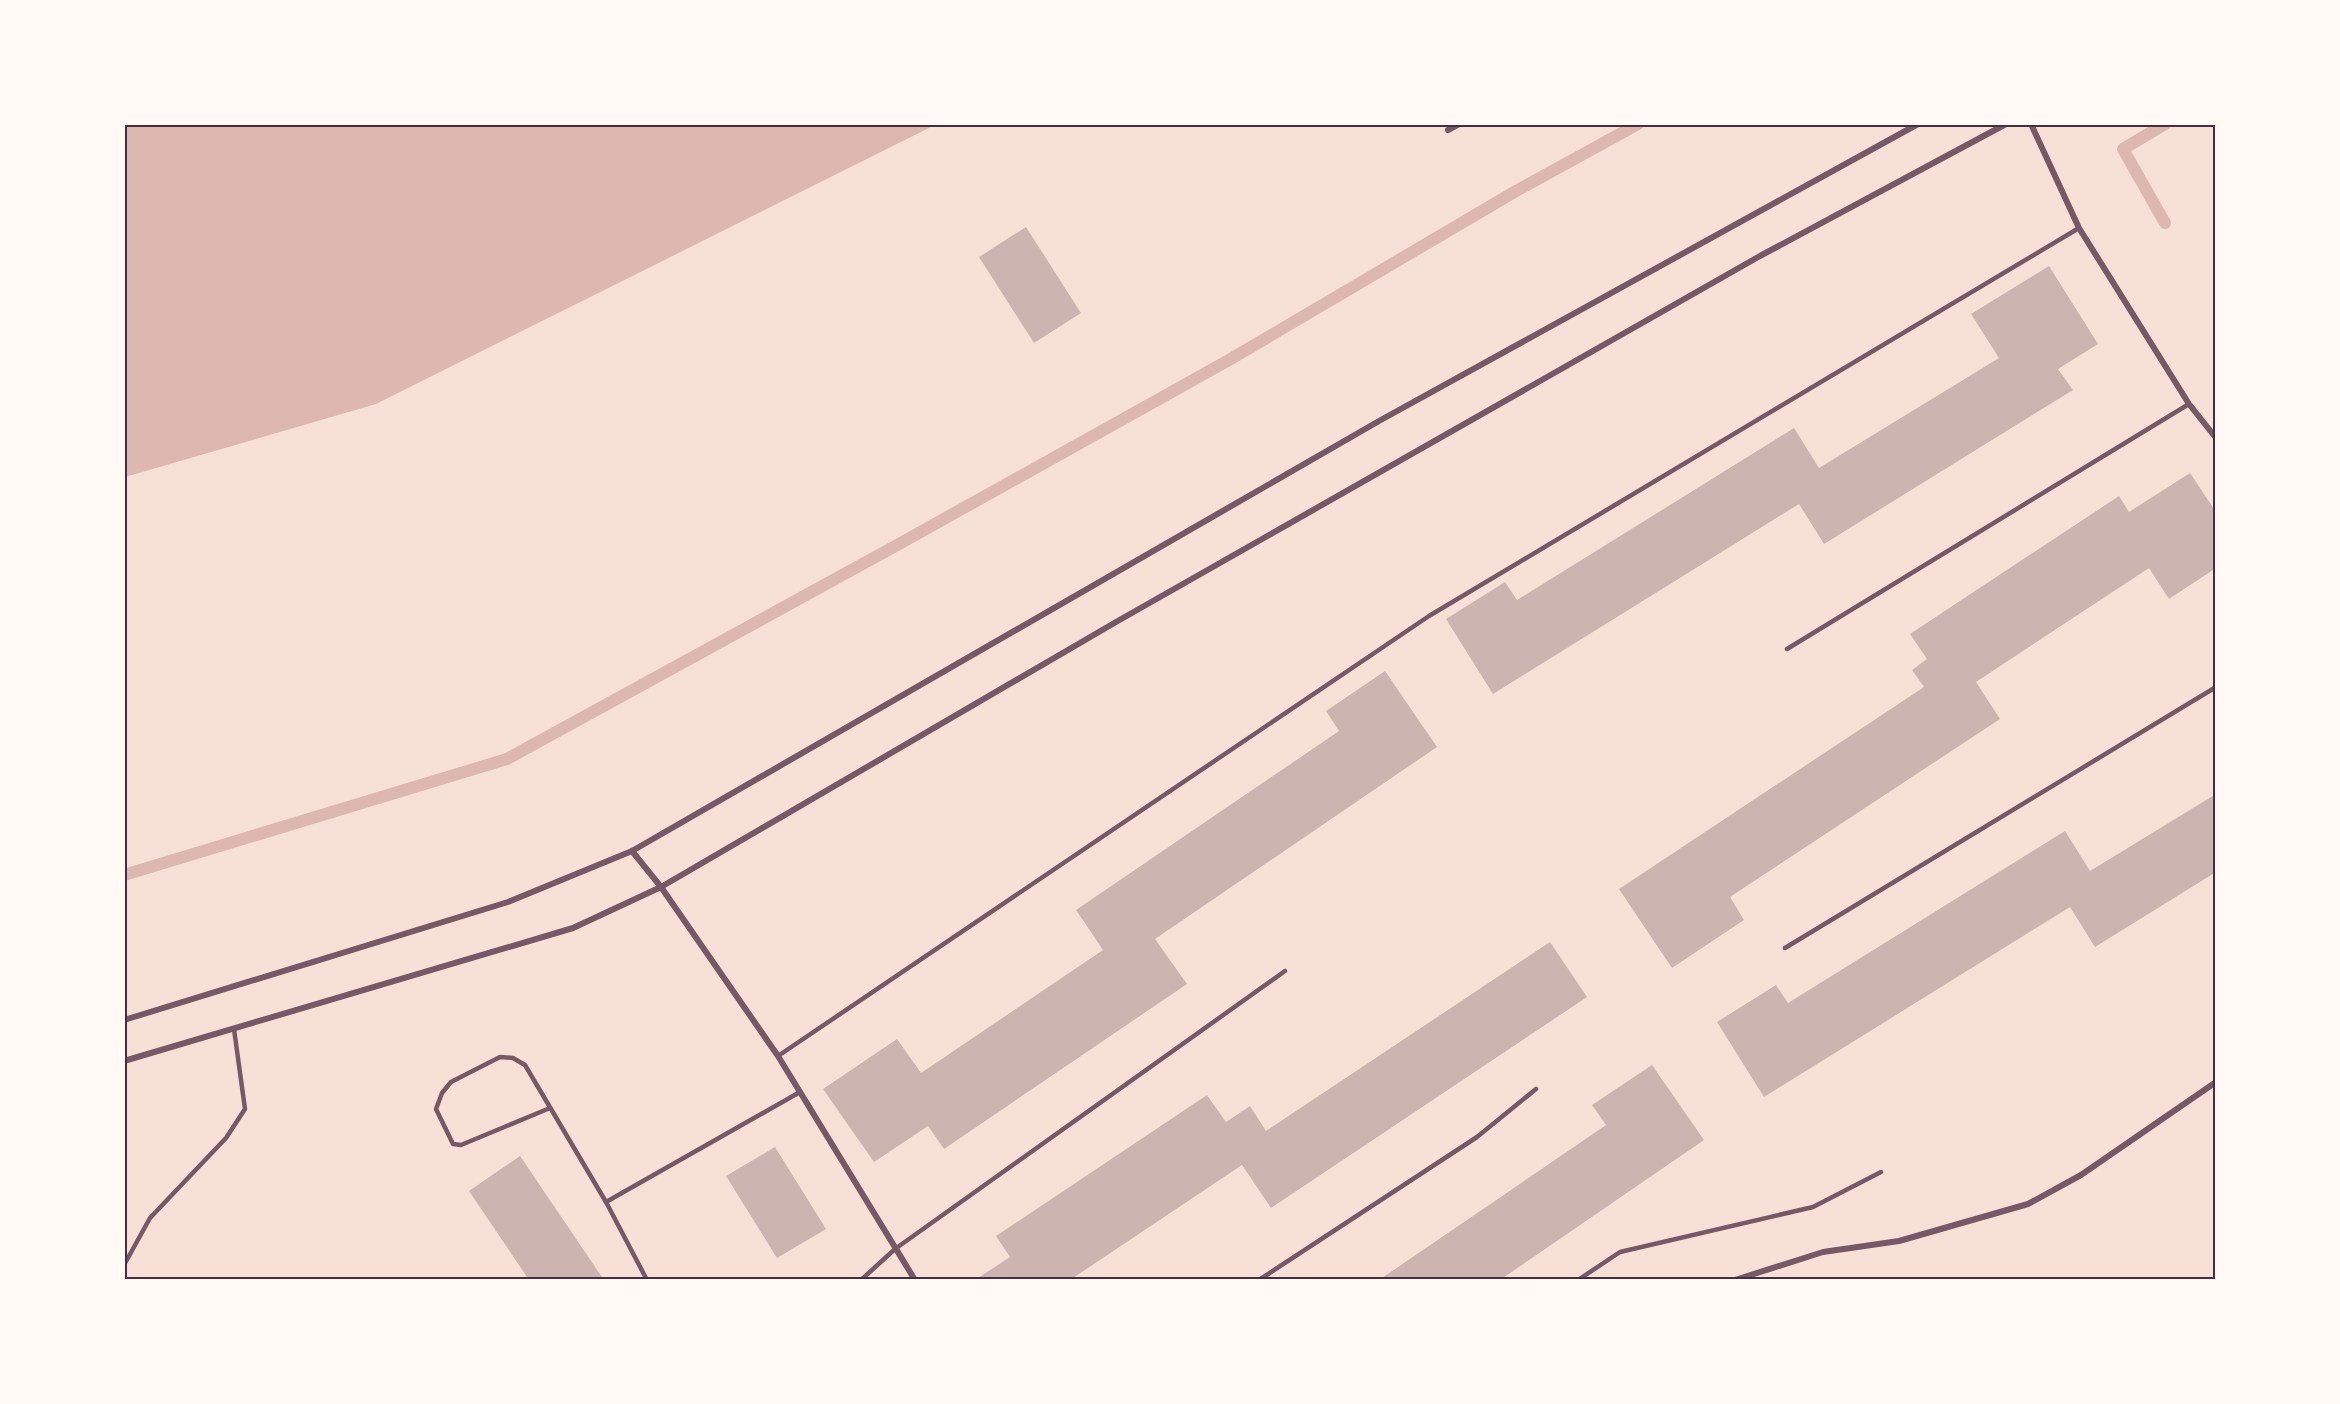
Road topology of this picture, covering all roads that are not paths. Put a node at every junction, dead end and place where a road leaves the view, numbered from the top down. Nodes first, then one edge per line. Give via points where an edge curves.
1 (1459, 124) edge
2 (2006, 124) edge
3 (2031, 124) edge
4 (1914, 125) edge
5 (1448, 130) dead end
6 (2079, 228) junction
7 (2189, 404) junction
8 (2216, 438) edge
9 (1787, 649) dead end
10 (2216, 687) edge
11 (632, 851) junction
12 (661, 887) junction
13 (1785, 948) dead end
14 (1285, 971) dead end
15 (124, 1020) edge
16 (234, 1029) junction
17 (778, 1056) junction
18 (124, 1061) edge
19 (2216, 1082) edge
20 (1536, 1089) dead end
21 (800, 1092) junction
22 (550, 1108) junction
23 (1881, 1172) dead end
24 (606, 1202) junction
25 (895, 1249) junction
26 (124, 1265) edge
27 (646, 1280) edge
28 (861, 1280) edge
29 (915, 1280) edge
30 (1260, 1280) edge
31 (1578, 1280) edge
32 (1735, 1280) edge

1 - 5 street
2 - 12 street via 1750,262 1116,622
3 - 6 street
4 - 11 street via 1379,421
6 - 7 street
6 - 17 lane via 1429,616
7 - 8 street
7 - 9 lane
10 - 13 lane
11 - 12 street
11 - 15 street via 507,902
12 - 16 street via 573,928
12 - 17 street
14 - 25 lane
16 - 18 street
16 - 26 lane via 245,1108 226,1138 150,1218
17 - 21 street
19 - 32 street via 2081,1174 2028,1204 1899,1241 1823,1252
20 - 30 lane via 1477,1137
21 - 24 lane
21 - 25 street
22 - 22 lane via 525,1065 513,1058 500,1057 451,1082 436,1109 453,1144 460,1145
22 - 24 lane
23 - 31 lane via 1813,1207 1620,1252
24 - 27 lane
25 - 28 lane
25 - 29 street

